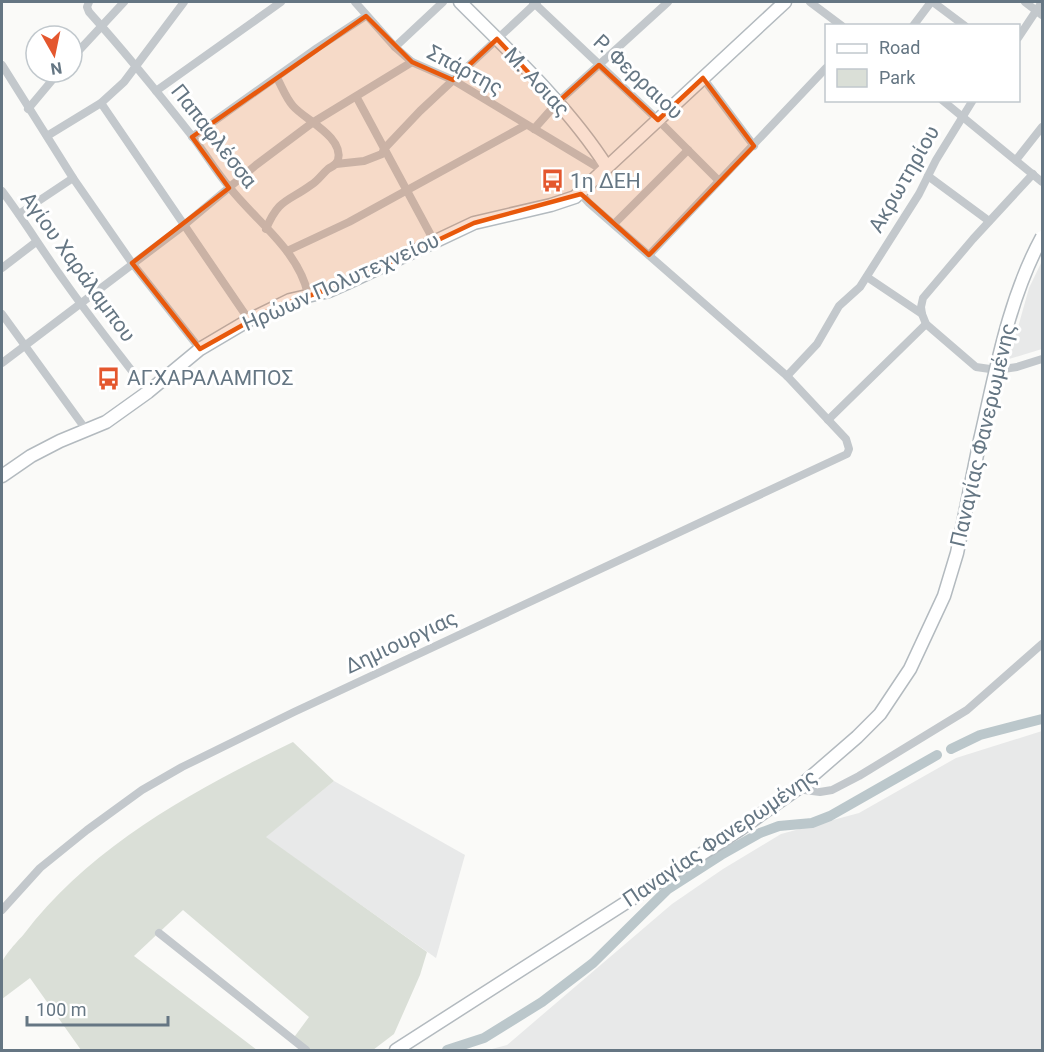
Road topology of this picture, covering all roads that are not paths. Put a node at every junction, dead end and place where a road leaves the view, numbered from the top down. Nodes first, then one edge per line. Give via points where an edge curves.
1 (89, 2) edge
2 (124, 2) edge
3 (184, 2) edge
4 (281, 2) edge
5 (354, 2) edge
6 (443, 2) edge
7 (460, 2) edge
8 (535, 2) edge
9 (668, 2) edge
10 (810, 2) edge
11 (932, 2) edge
12 (1025, 2) edge
13 (1042, 2) edge
14 (780, 3) edge
15 (1040, 13) edge
16 (366, 15) junction
17 (839, 24) edge
18 (915, 24) edge
19 (962, 24) edge
20 (103, 27) junction
21 (1020, 36) edge
22 (497, 39) junction
23 (84, 45) edge
24 (394, 47) junction
25 (412, 62) junction
26 (599, 65) junction
27 (2, 67) edge
28 (137, 67) junction
29 (825, 69) edge
30 (277, 78) junction
31 (703, 78) junction
32 (453, 80) junction
33 (49, 84) edge
34 (156, 91) junction
35 (357, 98) junction
36 (944, 102) edge
37 (972, 102) edge
38 (101, 103) junction
39 (557, 103) junction
40 (28, 109) junction
41 (962, 116) junction
42 (658, 120) junction
43 (312, 123) junction
44 (530, 127) junction
45 (1042, 127) edge
46 (47, 136) junction
47 (192, 137) junction
48 (754, 146) junction
49 (384, 149) junction
50 (688, 150) junction
51 (1017, 160) junction
52 (336, 164) junction
53 (606, 169) junction
54 (1033, 174) junction
55 (928, 176) junction
56 (73, 178) junction
57 (718, 180) junction
58 (1042, 182) edge
59 (230, 188) junction
60 (406, 190) junction
61 (2, 191) edge
62 (580, 193) junction
63 (19, 214) junction
64 (989, 221) junction
65 (614, 224) junction
66 (183, 226) junction
67 (267, 229) junction
68 (1042, 237) edge
69 (434, 241) junction
70 (36, 242) junction
71 (287, 251) junction
72 (649, 255) junction
73 (132, 264) junction
74 (2, 268) edge
75 (867, 277) junction
76 (308, 294) junction
77 (79, 302) junction
78 (2, 314) edge
79 (922, 314) junction
80 (249, 320) junction
81 (926, 324) junction
82 (24, 345) junction
83 (200, 350) junction
84 (1042, 359) edge
85 (2, 363) edge
86 (787, 376) junction
87 (148, 392) junction
88 (828, 420) junction
89 (87, 431) junction
90 (2, 476) edge
91 (1042, 644) edge
92 (797, 789) junction
93 (2, 910) edge
94 (159, 933) dead end
95 (306, 1050) edge
96 (396, 1050) edge

1 - 20 street, Παπαφλέσσα via 89,12
2 - 20 street
3 - 28 street
4 - 34 street
5 - 16 street, Σπάρτης
6 - 24 street
7 - 22 street, Μ. Ασιας
8 - 22 street
8 - 26 street, Ρ. Φερραιου
9 - 26 street
10 - 17 street
11 - 18 street
11 - 19 street
12 - 15 street
13 - 15 street
14 - 31 street, Ηρώων Πολυτεχνείου
15 - 21 street
16 - 24 street, Σπάρτης
16 - 30 street
20 - 23 street
20 - 28 street, Παπαφλέσσα
22 - 32 street
22 - 39 street, Μ. Ασιας
24 - 25 street, Σπάρτης
25 - 32 street, Σπάρτης
25 - 35 street
26 - 39 street
26 - 42 street, Ρ. Φερραιου
27 - 40 street
28 - 34 street, Παπαφλέσσα
28 - 38 street
29 - 48 street
30 - 43 street via 290,103
30 - 47 street
31 - 42 street, Ηρώων Πολυτεχνείου
31 - 48 street
32 - 44 street, Σπάρτης
32 - 49 street
33 - 40 street
34 - 47 street, Παπαφλέσσα
35 - 43 street
35 - 49 street
36 - 41 street
37 - 41 street, Ακρωτηρίου
38 - 46 street
38 - 66 street
39 - 44 street
39 - 53 street, Μ. Ασιας via 586,136
40 - 46 street
41 - 51 street
41 - 55 street, Ακρωτηρίου
42 - 50 street, Ρ. Φερραιου
42 - 53 street, Ηρώων Πολυτεχνείου
43 - 52 street via 330,138 338,153
43 - 59 street
44 - 53 street, Σπάρτης
44 - 60 street
45 - 51 street
46 - 56 street
47 - 59 street, Παπαφλέσσα
48 - 57 street
49 - 52 street via 375,158
49 - 60 street
50 - 57 street, Ρ. Φερραιου
50 - 65 street
51 - 54 street
52 - 67 street via 276,209
53 - 62 street, Ηρώων Πολυτεχνείου
54 - 58 street
54 - 64 street
55 - 64 street
55 - 75 street, Ακρωτηρίου
56 - 63 street
56 - 73 street
57 - 72 street
59 - 66 street
59 - 67 street, Παπαφλέσσα
60 - 69 street
60 - 71 street
61 - 63 street, Αγίου Χαράλαμπου
62 - 65 street
62 - 69 street, Ηρώων Πολυτεχνείου via 568,200 474,223
63 - 70 street, Αγίου Χαράλαμπου
64 - 79 street via 923,298
65 - 72 street
66 - 73 street
66 - 80 street
67 - 71 street, Παπαφλέσσα
68 - 92 street, Παναγίας Φανερωμένης, bridge via 1008,317 957,553 944,596 910,669 880,714
69 - 76 street, Ηρώων Πολυτεχνείου via 329,291
70 - 74 street
70 - 77 street, Αγίου Χαράλαμπου
71 - 76 street, Παπαφλέσσα via 299,268
72 - 86 street
73 - 77 street
73 - 83 street
75 - 79 street
75 - 86 street, Ακρωτηρίου via 839,306 817,344
76 - 80 street, Ηρώων Πολυτεχνείου
77 - 82 street
77 - 87 street, Αγίου Χαράλαμπου
78 - 82 street
79 - 81 street
80 - 83 street, Ηρώων Πολυτεχνείου
81 - 84 street via 976,367 997,370
81 - 88 street
82 - 85 street
82 - 89 street
83 - 87 street, Ηρώων Πολυτεχνείου
86 - 88 street
87 - 89 street, Ηρώων Πολυτεχνείου
88 - 93 street, Δημιουργιας via 849,444 847,454 182,767 87,830 40,868
89 - 90 street, Ηρώων Πολυτεχνείου via 40,451
91 - 92 street via 967,710 859,776 832,790
92 - 96 street, Παναγίας Φανερωμένης
94 - 95 street

